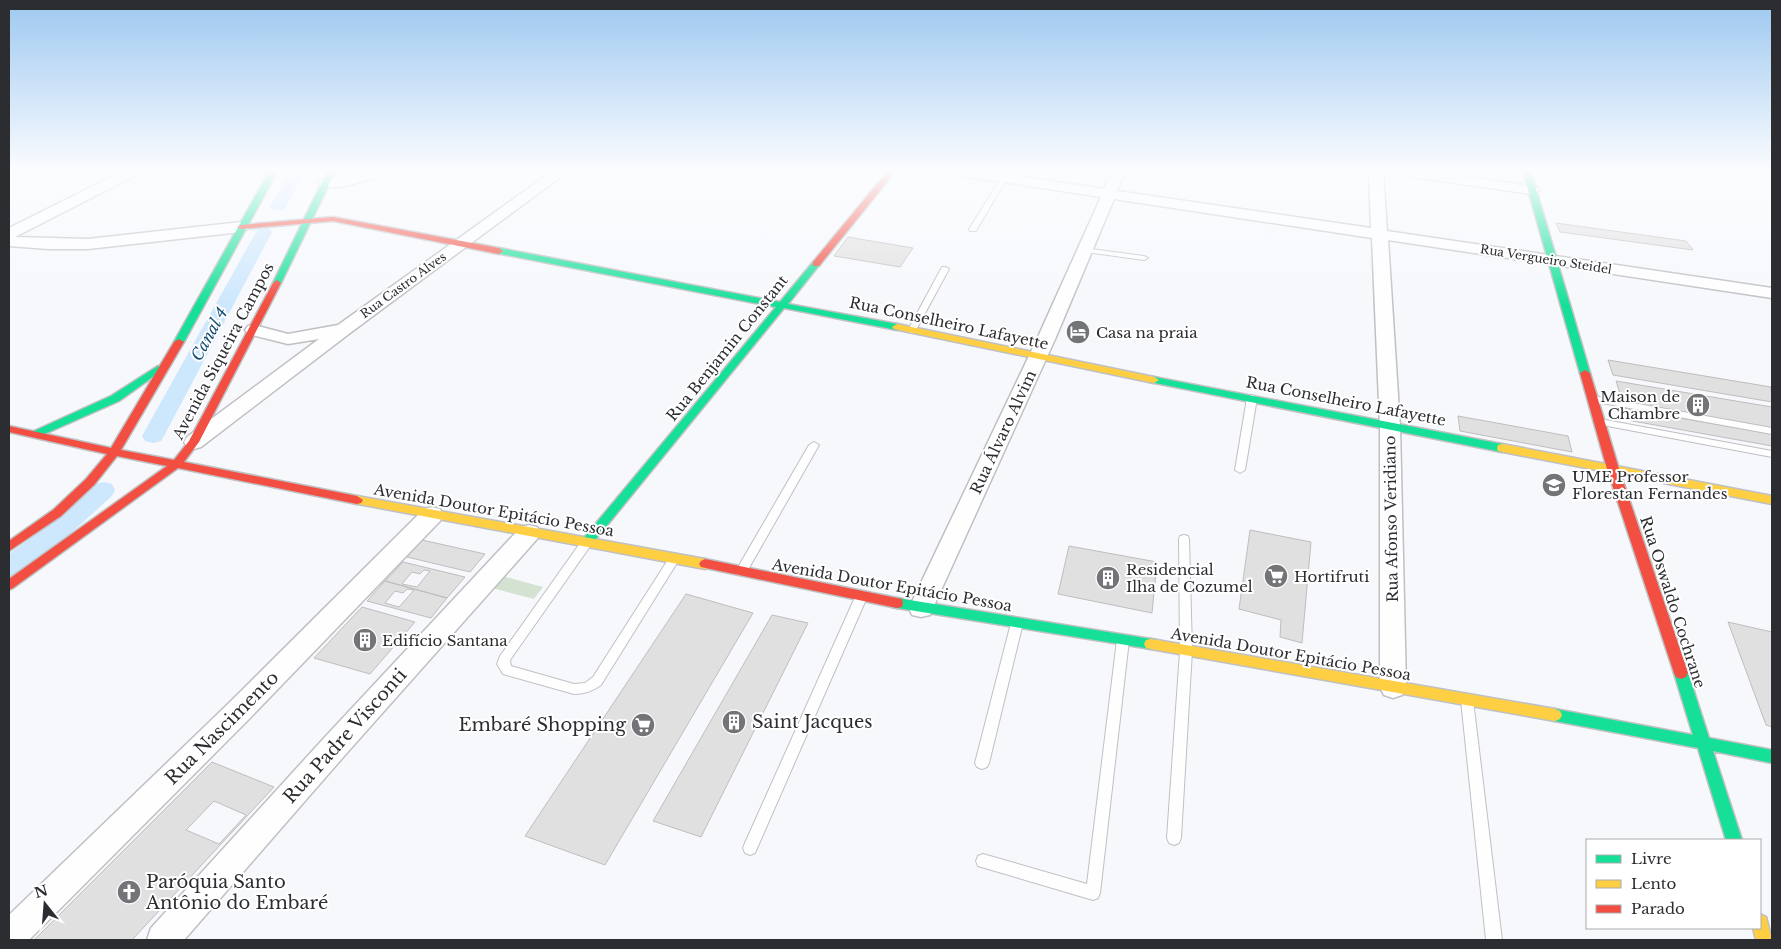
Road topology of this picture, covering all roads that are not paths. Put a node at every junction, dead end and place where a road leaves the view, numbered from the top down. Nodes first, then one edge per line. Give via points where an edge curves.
1 (44, 216) edge
2 (247, 216) edge
3 (309, 216) edge
4 (498, 216) edge
5 (854, 216) edge
6 (981, 216) edge
7 (1100, 216) edge
8 (1263, 216) edge
9 (1379, 216) edge
10 (1540, 216) edge
11 (307, 221) junction
12 (241, 227) junction
13 (973, 229) dead end
14 (9, 234) edge
15 (1380, 234) junction
16 (9, 241) edge
17 (462, 242) junction
18 (1086, 250) junction
19 (1144, 258) dead end
20 (1554, 260) junction
21 (945, 270) dead end
22 (1772, 293) edge
23 (782, 305) junction
24 (344, 329) junction
25 (254, 330) junction
26 (912, 330) junction
27 (172, 356) junction
28 (1037, 358) junction
29 (1252, 398) junction
30 (1593, 398) junction
31 (1600, 421) junction
32 (1390, 426) junction
33 (9, 429) edge
34 (1772, 431) edge
35 (36, 434) junction
36 (194, 442) junction
37 (814, 445) dead end
38 (114, 452) junction
39 (1772, 454) edge
40 (176, 464) junction
41 (1613, 469) junction
42 (1240, 470) dead end
43 (1772, 500) edge
44 (432, 515) junction
45 (529, 534) junction
46 (1184, 539) dead end
47 (587, 542) junction
48 (9, 547) edge
49 (675, 558) junction
50 (741, 572) junction
51 (9, 585) edge
52 (863, 595) junction
53 (921, 608) junction
54 (1017, 623) junction
55 (1123, 639) junction
56 (1186, 651) junction
57 (1394, 687) junction
58 (1467, 698) junction
59 (1704, 744) junction
60 (1772, 756) edge
61 (982, 763) dead end
62 (1174, 838) dead end
63 (1734, 839) edge
64 (750, 848) dead end
65 (983, 861) dead end
66 (1761, 926) edge
67 (9, 937) edge
68 (163, 940) edge
69 (1494, 940) edge
70 (1765, 940) edge

1 - 14 street
2 - 12 main road
3 - 11 main road, Avenida Siqueira Campos
4 - 17 street, Rua Castro Alves
5 - 23 main road, Rua Benjamin Constant
6 - 13 lane
7 - 18 street, Rua Álvaro Alvim
8 - 15 street, Rua Vergueiro Steidel
9 - 15 street, Rua Afonso Veridiano
10 - 20 main road, Rua Oswaldo Cochrane
11 - 12 main road, Rua Conselheiro Lafayette
11 - 17 main road, Rua Conselheiro Lafayette via 333,219
11 - 25 main road, Avenida Siqueira Campos
12 - 16 street via 88,244
12 - 27 main road
15 - 20 street, Rua Vergueiro Steidel
15 - 32 street, Rua Afonso Veridiano
17 - 23 main road, Rua Conselheiro Lafayette
17 - 24 street, Rua Castro Alves
18 - 19 lane
18 - 28 street, Rua Álvaro Alvim
20 - 22 street, Rua Vergueiro Steidel
20 - 30 main road, Rua Oswaldo Cochrane
21 - 26 lane
23 - 26 main road, Rua Conselheiro Lafayette
23 - 47 main road, Rua Benjamin Constant
24 - 25 street via 288,339
24 - 36 street, Rua Castro Alves
25 - 36 main road, Avenida Siqueira Campos
26 - 28 main road, Rua Conselheiro Lafayette
27 - 35 main road via 151,376 102,405
27 - 38 main road
28 - 29 main road, Rua Conselheiro Lafayette
28 - 53 street, Rua Álvaro Alvim
29 - 32 main road, Rua Conselheiro Lafayette
29 - 42 lane
30 - 31 main road, Rua Oswaldo Cochrane
30 - 34 lane
31 - 39 lane
31 - 41 main road, Rua Oswaldo Cochrane
32 - 41 main road, Rua Conselheiro Lafayette
32 - 57 street, Rua Afonso Veridiano
33 - 35 main road, Avenida Doutor Epitácio Pessoa
35 - 38 main road, Avenida Doutor Epitácio Pessoa
36 - 40 main road, Avenida Siqueira Campos
37 - 50 lane
38 - 40 main road, Avenida Doutor Epitácio Pessoa
38 - 48 main road via 90,482 57,513
40 - 44 main road, Avenida Doutor Epitácio Pessoa
40 - 51 main road, Avenida Siqueira Campos
41 - 43 main road, Rua Conselheiro Lafayette
41 - 59 main road, Rua Oswaldo Cochrane
44 - 45 main road, Avenida Doutor Epitácio Pessoa
44 - 67 street, Rua Nascimento
45 - 47 main road, Avenida Doutor Epitácio Pessoa
45 - 68 street, Rua Padre Visconti
46 - 56 lane
47 - 49 main road, Avenida Doutor Epitácio Pessoa
47 - 49 lane via 504,659 506,670 574,690 593,685
49 - 50 main road, Avenida Doutor Epitácio Pessoa
50 - 52 main road, Avenida Doutor Epitácio Pessoa
52 - 53 main road, Avenida Doutor Epitácio Pessoa
52 - 64 lane
53 - 54 main road, Avenida Doutor Epitácio Pessoa
54 - 55 main road, Avenida Doutor Epitácio Pessoa
54 - 61 lane
55 - 56 main road, Avenida Doutor Epitácio Pessoa
55 - 65 lane via 1093,893
56 - 57 main road, Avenida Doutor Epitácio Pessoa
56 - 62 lane
57 - 58 main road, Avenida Doutor Epitácio Pessoa
58 - 59 main road, Avenida Doutor Epitácio Pessoa
58 - 69 lane
59 - 60 main road, Avenida Doutor Epitácio Pessoa
59 - 63 main road, Rua Oswaldo Cochrane
66 - 70 main road

